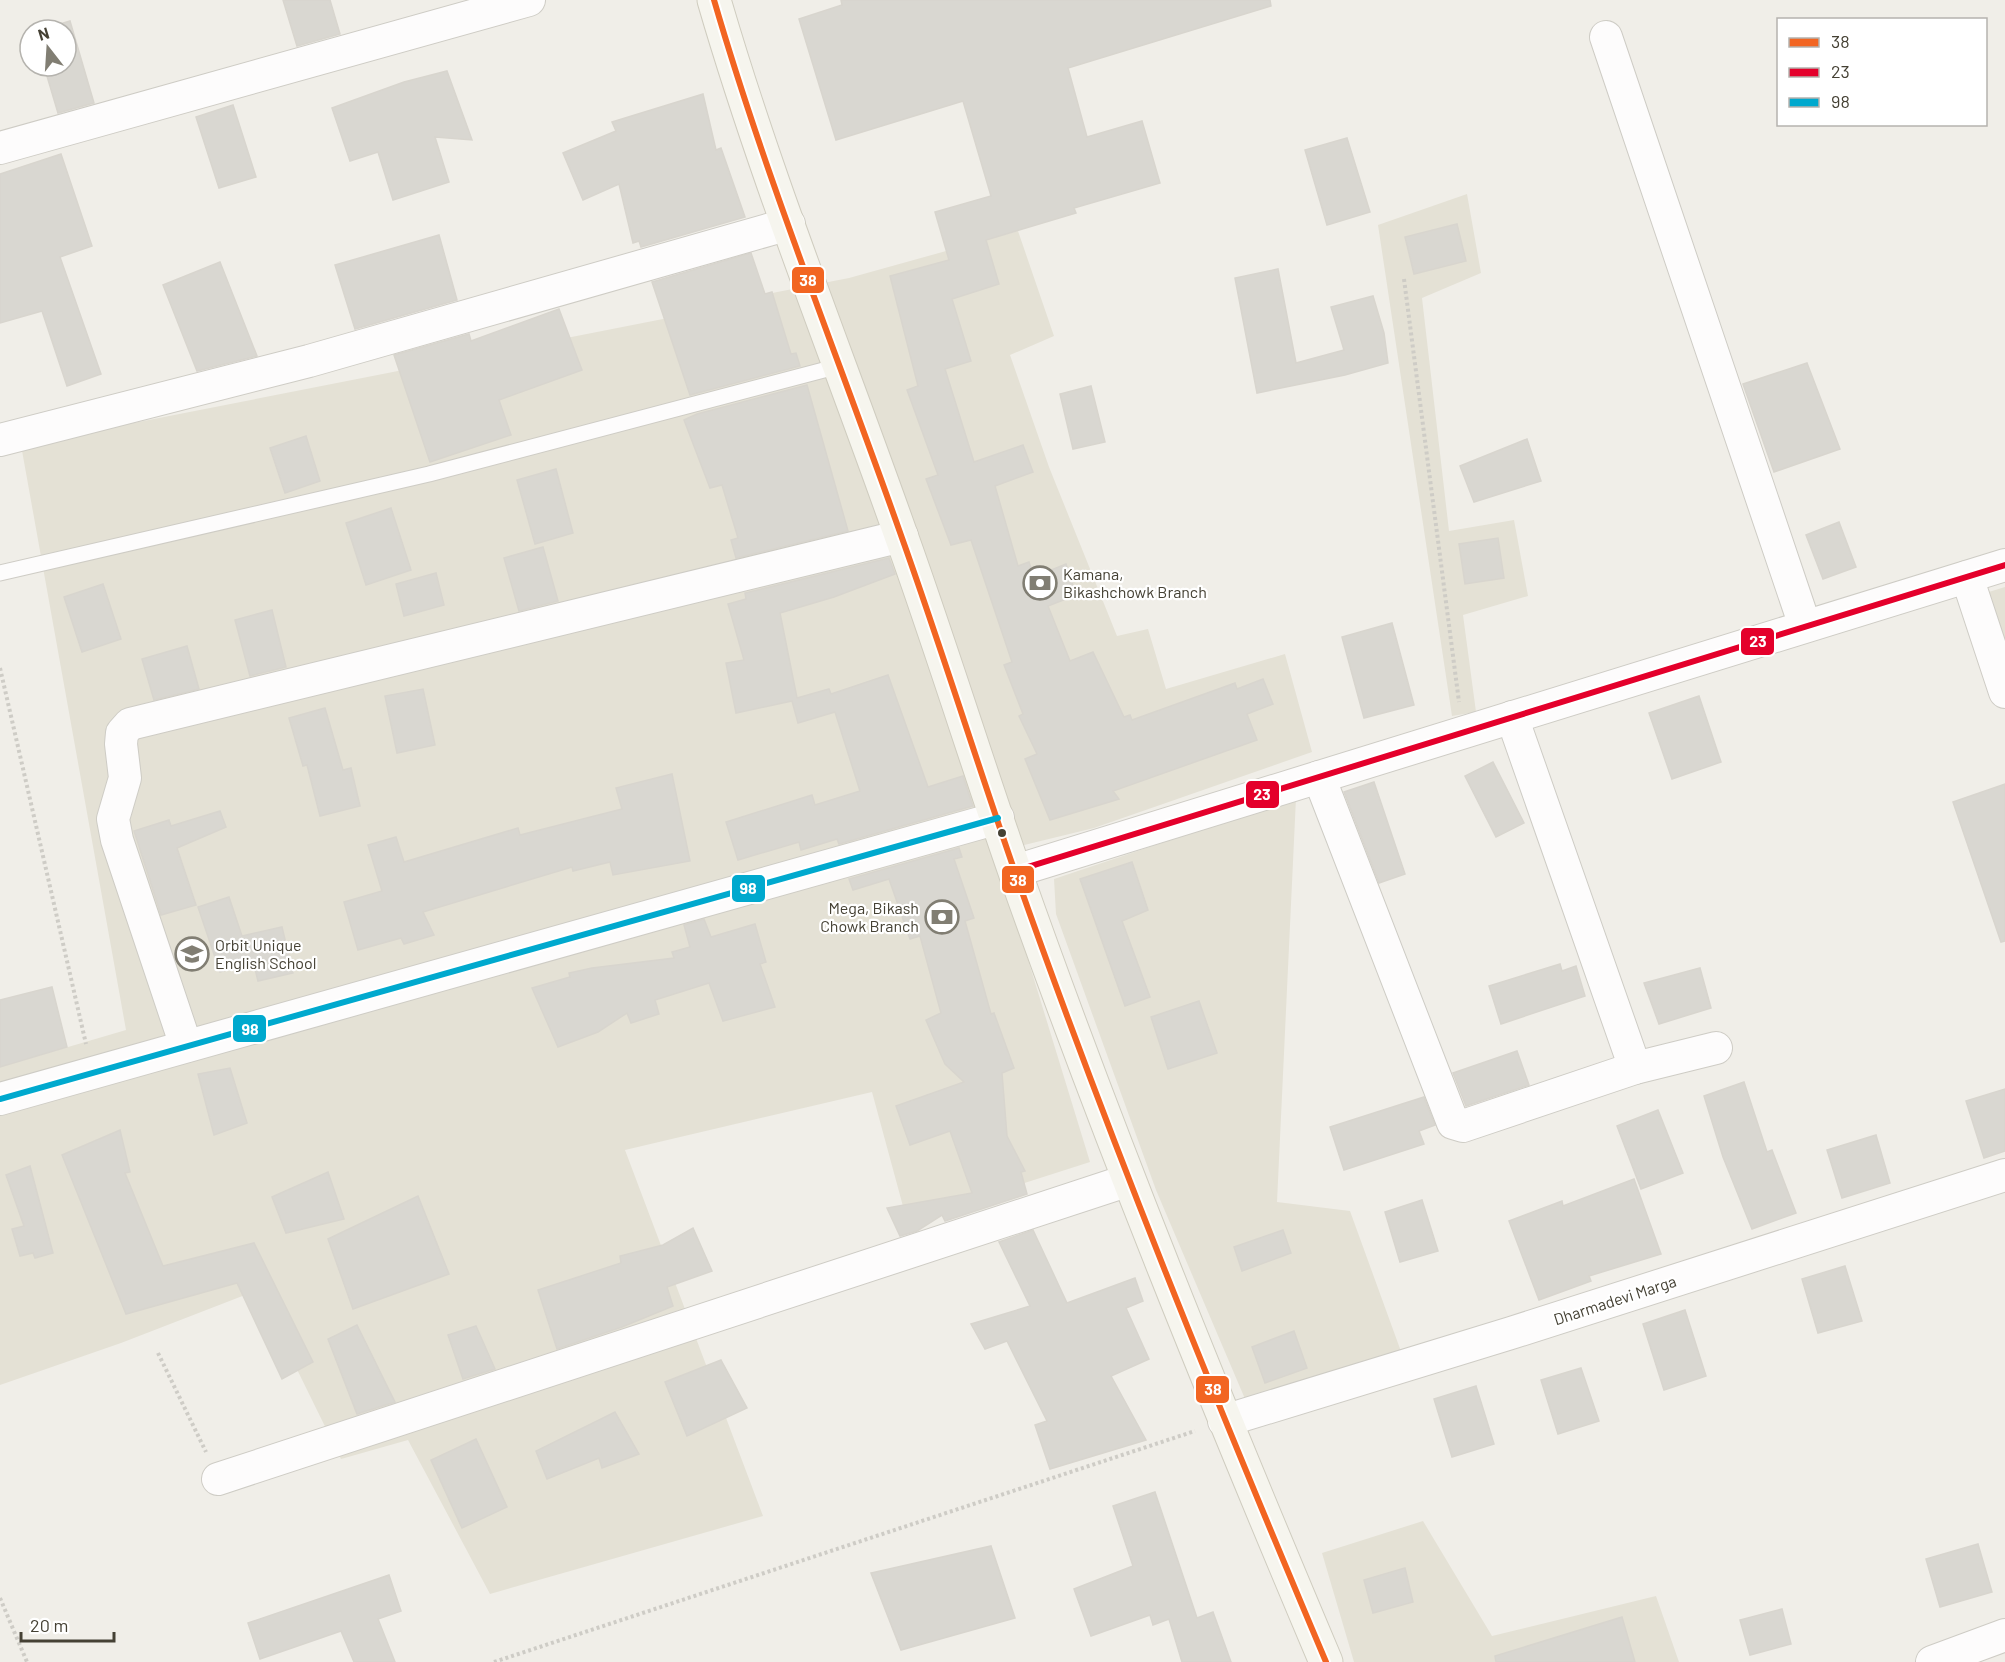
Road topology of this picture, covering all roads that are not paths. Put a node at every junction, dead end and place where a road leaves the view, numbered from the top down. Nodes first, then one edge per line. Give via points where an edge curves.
1 (529, 0) edge
2 (714, 0) edge
3 (1606, 37) dead end
4 (0, 148) edge
5 (789, 224) junction
6 (839, 366) junction
7 (0, 440) edge
8 (902, 537) junction
9 (2005, 565) edge
10 (0, 573) edge
11 (1967, 576) junction
12 (1805, 626) junction
13 (2005, 692) edge
14 (1512, 717) junction
15 (1319, 777) junction
16 (998, 818) junction
17 (1015, 871) junction
18 (186, 1046) junction
19 (1716, 1048) dead end
20 (1635, 1068) junction
21 (0, 1099) edge
22 (2005, 1175) edge
23 (1129, 1180) junction
24 (1224, 1421) junction
25 (218, 1479) road end
26 (2005, 1635) edge
27 (1326, 1662) edge
28 (1932, 1662) edge

1 - 4 street
2 - 5 main road via 744,102
3 - 12 street
5 - 6 main road
5 - 7 street via 309,361
6 - 8 main road
6 - 10 lane via 429,474
8 - 16 main road
8 - 18 street via 130,724 122,733 125,778 113,819
9 - 11 street
11 - 12 street
11 - 13 street
12 - 14 street
14 - 15 street
14 - 20 street
15 - 17 street
15 - 20 street via 1452,1123 1463,1126
16 - 17 main road
16 - 18 street
17 - 23 main road
18 - 21 street
19 - 20 street
22 - 24 street, Dharmadevi Marga
23 - 24 main road
23 - 25 street
24 - 27 main road
26 - 28 street

